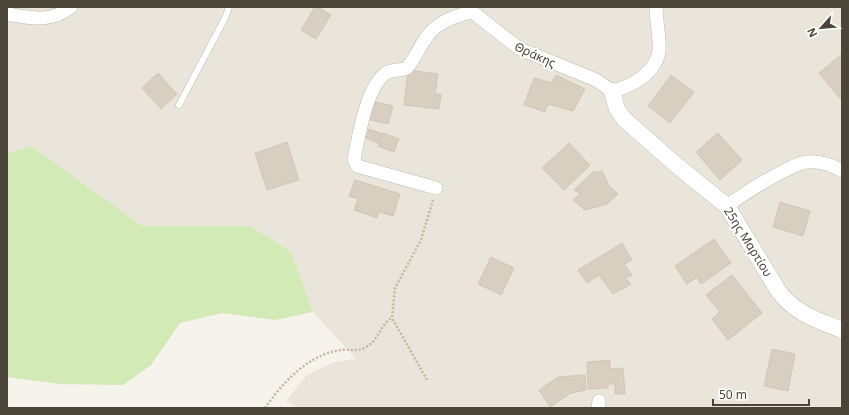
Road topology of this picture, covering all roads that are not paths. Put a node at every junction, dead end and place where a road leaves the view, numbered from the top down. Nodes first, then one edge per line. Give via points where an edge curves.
1 (71, 7) edge
2 (229, 7) edge
3 (656, 7) edge
4 (468, 9) edge
5 (7, 14) edge
6 (612, 91) junction
7 (179, 105) dead end
8 (839, 167) edge
9 (436, 188) road end
10 (727, 206) junction
11 (842, 330) edge

1 - 5 street via 64,12 39,19
2 - 7 lane
3 - 6 street via 659,46 657,58 642,77 630,85
4 - 6 street, Θράκης via 520,49 596,80
4 - 9 street via 439,25 425,39 407,68 388,72 375,84 369,97 354,159 357,166
6 - 10 street, 25ης Μαρτίου via 617,109 624,119
8 - 10 street via 808,162 798,164 762,182
10 - 11 street, 25ης Μαρτίου via 779,292 788,302 804,315

